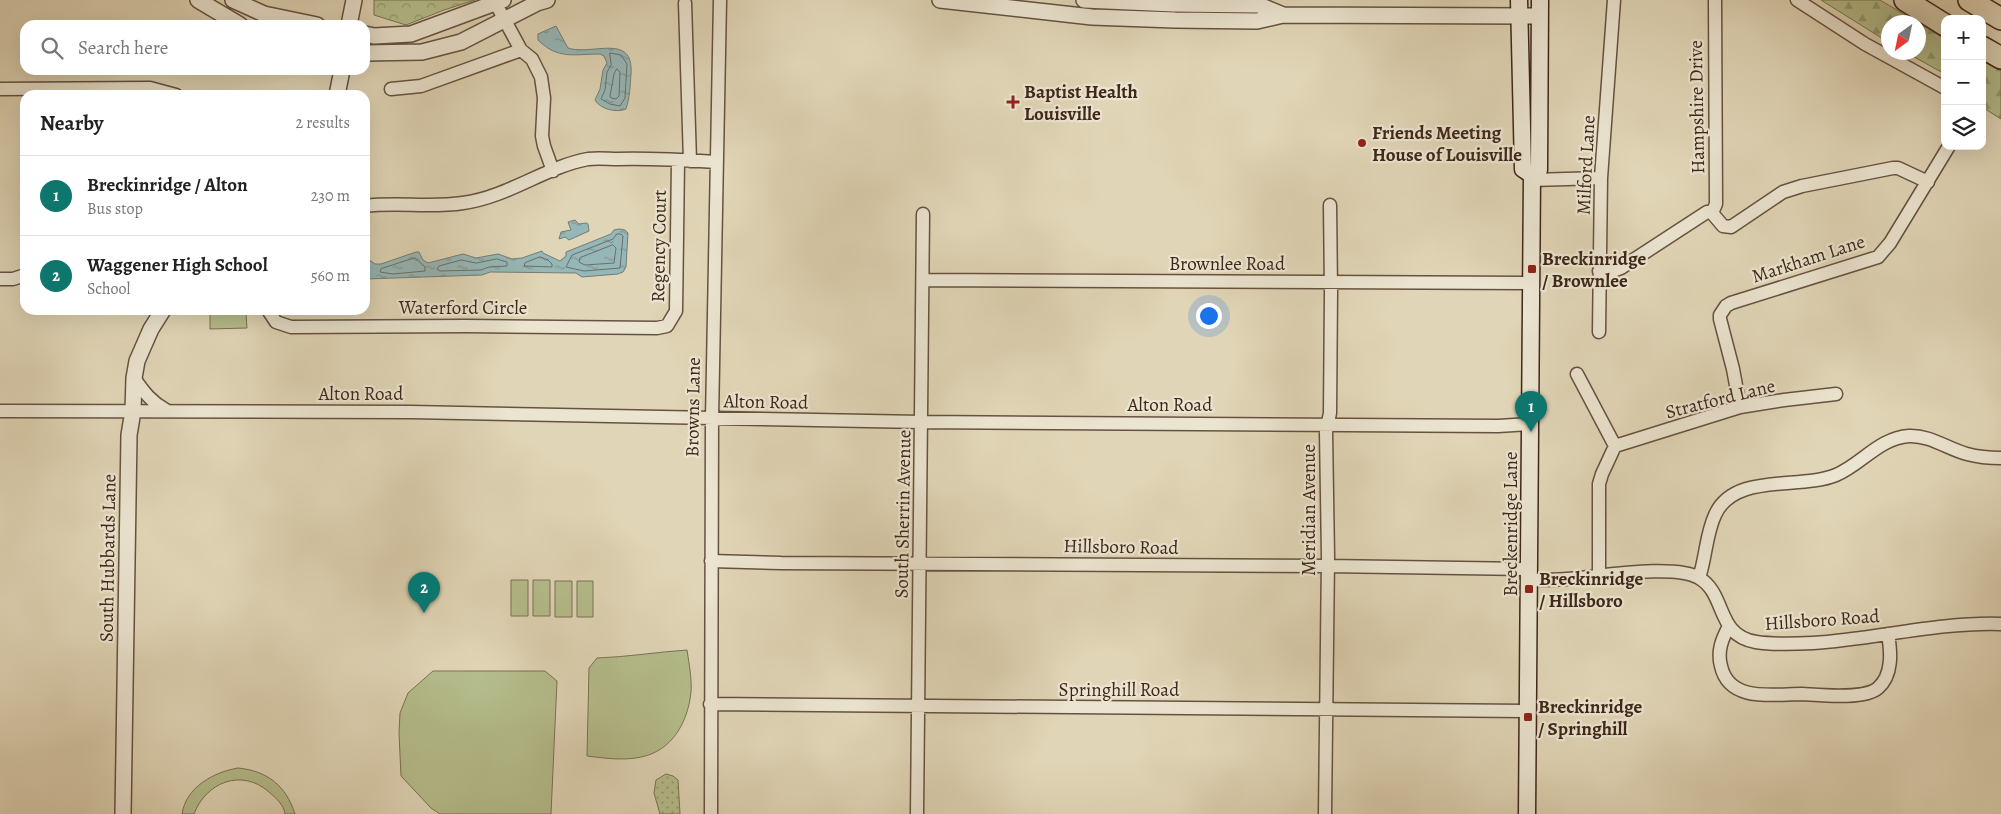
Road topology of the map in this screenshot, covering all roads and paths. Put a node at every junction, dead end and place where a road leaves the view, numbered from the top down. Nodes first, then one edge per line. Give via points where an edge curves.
1 (198, 0) edge
2 (233, 0) edge
3 (354, 0) edge
4 (547, 0) edge
5 (720, 0) edge
6 (940, 0) edge
7 (1084, 0) edge
8 (1614, 0) edge
9 (1714, 0) edge
10 (1797, 0) edge
11 (1905, 0) edge
12 (1969, 0) edge
13 (500, 2) edge
14 (685, 3) dead end
15 (1519, 8) edge
16 (1540, 8) edge
17 (1283, 15) junction
18 (505, 19) junction
19 (2001, 19) edge
20 (232, 20) edge
21 (293, 20) edge
22 (350, 20) edge
23 (1941, 22) edge
24 (370, 34) edge
25 (521, 50) junction
26 (1986, 50) edge
27 (370, 53) edge
28 (2001, 58) edge
29 (341, 75) edge
30 (1941, 86) edge
31 (391, 89) dead end
32 (0, 90) edge
33 (106, 90) edge
34 (157, 90) edge
35 (338, 90) edge
36 (20, 91) edge
37 (1947, 150) edge
38 (684, 161) junction
39 (717, 162) junction
40 (553, 171) junction
41 (1532, 178) junction
42 (1601, 178) junction
43 (1928, 182) junction
44 (370, 205) edge
45 (1330, 206) dead end
46 (1712, 213) junction
47 (923, 214) dead end
48 (1600, 272) junction
49 (20, 277) edge
50 (0, 279) edge
51 (922, 280) junction
52 (1331, 282) junction
53 (1532, 283) junction
54 (160, 315) edge
55 (271, 315) edge
56 (664, 326) joint
57 (1599, 332) dead end
58 (1578, 374) dead end
59 (134, 378) junction
60 (1836, 394) dead end
61 (1740, 408) junction
62 (166, 410) junction
63 (0, 411) edge
64 (133, 411) junction
65 (712, 419) junction
66 (922, 422) junction
67 (1328, 424) junction
68 (1531, 424) junction
69 (1615, 446) junction
70 (2001, 458) edge
71 (711, 561) junction
72 (919, 564) junction
73 (1327, 566) junction
74 (1530, 575) junction
75 (1599, 576) junction
76 (1699, 578) junction
77 (2001, 624) edge
78 (1729, 626) junction
79 (1888, 634) junction
80 (710, 704) junction
81 (918, 706) junction
82 (1326, 709) junction
83 (1528, 711) junction
84 (122, 814) edge
85 (710, 814) edge
86 (917, 814) edge
87 (1325, 814) edge
88 (1527, 814) edge

1 - 20 street
2 - 21 street via 264,14
3 - 22 street
4 - 18 street
5 - 39 street, Browns Lane
6 - 17 street via 1092,17 1258,21
7 - 17 street via 1259,5
8 - 42 street, Milford Lane
9 - 46 street, Hampshire Drive via 1716,204
10 - 30 street via 1865,44
11 - 23 highway
12 - 19 highway
13 - 18 street
13 - 24 street via 411,34
14 - 38 street, Regency Court
15 - 16 street
15 - 17 street
15 - 41 main road, Breckenridge Lane via 1523,169
16 - 41 main road, Breckenridge Lane via 1539,170
18 - 25 street
18 - 27 street via 461,42 436,49 397,54
25 - 31 street via 421,86
25 - 40 street via 532,59 541,77 544,98 542,136
26 - 28 highway
29 - 35 street
32 - 36 street
33 - 34 street
37 - 43 street, Markham Lane
38 - 39 street
38 - 40 street via 593,159
38 - 56 street, Regency Court via 676,311
39 - 65 street, Browns Lane
40 - 44 street via 488,197 462,203
41 - 42 street
41 - 53 main road, Breckenridge Lane
42 - 48 street, Milford Lane
43 - 46 street via 1898,168 1882,169 1783,192 1730,227 1722,226
43 - 61 street, Markham Lane via 1878,257 1726,306 1720,319 1734,368
45 - 52 street, Meridian Avenue
46 - 48 street via 1701,215 1621,268
47 - 51 street, South Sherrin Avenue
48 - 57 street, Milford Lane
49 - 50 street
51 - 52 street, Brownlee Road
51 - 66 street, South Sherrin Avenue
52 - 53 street, Brownlee Road
52 - 67 street, Meridian Avenue
53 - 68 main road, Breckenridge Lane
54 - 59 street, South Hubbards Lane via 137,360
55 - 56 street, Waterford Circle via 276,322 291,326
58 - 69 street
59 - 62 street via 153,403
59 - 64 street, South Hubbards Lane
60 - 61 street, Stratford Lane
61 - 69 street, Stratford Lane
62 - 64 street, Alton Road
62 - 65 street, Alton Road
63 - 64 street, Alton Road
64 - 84 street, South Hubbards Lane via 129,435
65 - 66 street, Alton Road
65 - 71 street, Browns Lane
66 - 67 street, Alton Road
66 - 72 street, South Sherrin Avenue
67 - 68 street, Alton Road
67 - 73 street, Meridian Avenue
68 - 74 main road, Breckenridge Lane
69 - 75 street via 1600,484
70 - 76 street via 1967,454 1926,438 1909,436 1888,441 1836,475 1810,482 1744,489 1728,497 1715,514
71 - 72 street, Hillsboro Road
71 - 80 street, Browns Lane
72 - 73 street, Hillsboro Road
72 - 81 street, South Sherrin Avenue
73 - 74 street, Hillsboro Road
73 - 82 street, Meridian Avenue
74 - 75 street, Hillsboro Road
74 - 83 main road, Breckenridge Lane
75 - 76 street, Hillsboro Road via 1679,572
76 - 78 street, Hillsboro Road via 1711,591
77 - 79 street, Hillsboro Road via 1957,624
78 - 79 street, Hillsboro Road via 1743,639 1768,643 1834,642
78 - 79 street via 1721,642 1722,671 1733,688 1750,694 1870,692 1878,688 1890,667
80 - 81 street, Springhill Road
80 - 85 street, Browns Lane
81 - 82 street, Springhill Road
81 - 86 street, South Sherrin Avenue
82 - 83 street, Springhill Road
82 - 87 street, Meridian Avenue
83 - 88 main road, Breckenridge Lane

